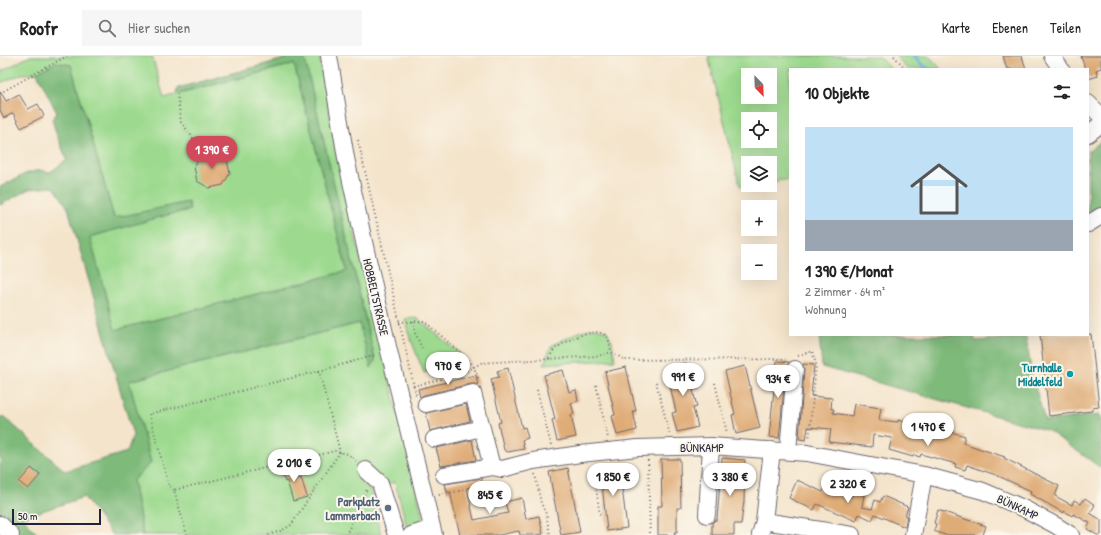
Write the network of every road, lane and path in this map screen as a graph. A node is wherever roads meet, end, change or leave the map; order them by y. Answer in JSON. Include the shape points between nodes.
{"nodes":[{"id":1,"x":67,"y":56,"type":"edge"},
{"id":2,"x":329,"y":56,"type":"edge"},
{"id":3,"x":894,"y":56,"type":"edge"},
{"id":4,"x":1052,"y":56,"type":"edge"},
{"id":5,"x":905,"y":68,"type":"edge"},
{"id":6,"x":1060,"y":68,"type":"edge"},
{"id":7,"x":0,"y":93,"type":"edge"},
{"id":8,"x":177,"y":94,"type":"dead end"},
{"id":9,"x":1089,"y":104,"type":"edge"},
{"id":10,"x":1101,"y":116,"type":"edge"},
{"id":11,"x":1101,"y":124,"type":"edge"},
{"id":12,"x":1089,"y":133,"type":"edge"},
{"id":13,"x":358,"y":139,"type":"dead end"},
{"id":14,"x":201,"y":149,"type":"dead end"},
{"id":15,"x":1101,"y":216,"type":"edge"},
{"id":16,"x":1089,"y":223,"type":"edge"},
{"id":17,"x":413,"y":321,"type":"junction"},
{"id":18,"x":399,"y":322,"type":"junction"},
{"id":19,"x":422,"y":348,"type":"dead end"},
{"id":20,"x":389,"y":351,"type":"junction"},
{"id":21,"x":611,"y":352,"type":"junction"},
{"id":22,"x":548,"y":359,"type":"junction"},
{"id":23,"x":793,"y":362,"type":"junction"},
{"id":24,"x":474,"y":366,"type":"junction"},
{"id":25,"x":320,"y":371,"type":"junction"},
{"id":26,"x":656,"y":382,"type":"dead end"},
{"id":27,"x":715,"y":384,"type":"dead end"},
{"id":28,"x":596,"y":385,"type":"dead end"},
{"id":29,"x":414,"y":386,"type":"junction"},
{"id":30,"x":537,"y":390,"type":"dead end"},
{"id":31,"x":422,"y":402,"type":"joint"},
{"id":32,"x":482,"y":428,"type":"junction"},
{"id":33,"x":434,"y":439,"type":"dead end"},
{"id":34,"x":711,"y":446,"type":"junction"},
{"id":35,"x":648,"y":447,"type":"junction"},
{"id":36,"x":673,"y":447,"type":"junction"},
{"id":37,"x":731,"y":447,"type":"junction"},
{"id":38,"x":611,"y":450,"type":"junction"},
{"id":39,"x":772,"y":450,"type":"junction"},
{"id":40,"x":788,"y":451,"type":"junction"},
{"id":41,"x":340,"y":452,"type":"junction"},
{"id":42,"x":591,"y":453,"type":"junction"},
{"id":43,"x":807,"y":453,"type":"junction"},
{"id":44,"x":554,"y":458,"type":"junction"},
{"id":45,"x":533,"y":461,"type":"junction"},
{"id":46,"x":497,"y":468,"type":"junction"},
{"id":47,"x":370,"y":473,"type":"junction"},
{"id":48,"x":444,"y":475,"type":"dead end"},
{"id":49,"x":924,"y":475,"type":"junction"},
{"id":50,"x":174,"y":490,"type":"junction"},
{"id":51,"x":437,"y":495,"type":"dead end"},
{"id":52,"x":600,"y":516,"type":"dead end"},
{"id":53,"x":707,"y":516,"type":"dead end"},
{"id":54,"x":0,"y":524,"type":"edge"},
{"id":55,"x":762,"y":528,"type":"edge"},
{"id":56,"x":433,"y":532,"type":"edge"},
{"id":57,"x":12,"y":535,"type":"edge"},
{"id":58,"x":187,"y":535,"type":"edge"},
{"id":59,"x":268,"y":535,"type":"edge"},
{"id":60,"x":346,"y":535,"type":"edge"},
{"id":61,"x":396,"y":535,"type":"edge"},
{"id":62,"x":411,"y":535,"type":"edge"},
{"id":63,"x":550,"y":535,"type":"edge"},
{"id":64,"x":650,"y":535,"type":"edge"},
{"id":65,"x":852,"y":535,"type":"edge"},
{"id":66,"x":913,"y":535,"type":"edge"},
{"id":67,"x":1071,"y":535,"type":"edge"}],
"edges":[{"from":1,"to":7,"type":"path"},
{"from":2,"to":20,"type":"street","name":"HOBBELTSTRASSE","via":[[346,158]]},
{"from":3,"to":5,"type":"path"},
{"from":4,"to":6,"type":"street"},
{"from":8,"to":14,"type":"path","via":[[181,122]]},
{"from":9,"to":10,"type":"street"},
{"from":11,"to":12,"type":"street"},
{"from":13,"to":18,"type":"path"},
{"from":15,"to":16,"type":"street"},
{"from":17,"to":18,"type":"path"},
{"from":17,"to":19,"type":"path"},
{"from":17,"to":24,"type":"path","via":[[424,321]]},
{"from":18,"to":29,"type":"path"},
{"from":20,"to":25,"type":"path"},
{"from":20,"to":56,"type":"street","name":"HOBBELTSTRASSE"},
{"from":21,"to":22,"type":"path","via":[[598,356]]},
{"from":21,"to":22,"type":"path","via":[[605,335],[596,332],[583,334],[554,349]]},
{"from":21,"to":23,"type":"path","via":[[625,360]]},
{"from":22,"to":24,"type":"path","via":[[481,363]]},
{"from":23,"to":40,"type":"street"},
{"from":23,"to":43,"type":"path","via":[[812,351],[816,364]]},
{"from":24,"to":29,"type":"path","via":[[459,375]]},
{"from":25,"to":41,"type":"path"},
{"from":25,"to":50,"type":"path","via":[[149,414],[169,486]]},
{"from":26,"to":36,"type":"path"},
{"from":27,"to":37,"type":"path"},
{"from":28,"to":38,"type":"path"},
{"from":29,"to":31,"type":"path"},
{"from":30,"to":44,"type":"path"},
{"from":31,"to":32,"type":"street","via":[[473,393]]},
{"from":32,"to":33,"type":"street"},
{"from":32,"to":46,"type":"street"},
{"from":34,"to":36,"type":"street","name":"BÜNKAMP"},
{"from":34,"to":37,"type":"street","name":"BÜNKAMP"},
{"from":34,"to":53,"type":"street"},
{"from":35,"to":36,"type":"street","name":"BÜNKAMP"},
{"from":35,"to":38,"type":"street","name":"BÜNKAMP"},
{"from":35,"to":64,"type":"path"},
{"from":37,"to":39,"type":"street","name":"BÜNKAMP"},
{"from":38,"to":42,"type":"street","name":"BÜNKAMP"},
{"from":39,"to":40,"type":"street","name":"BÜNKAMP"},
{"from":39,"to":55,"type":"street"},
{"from":40,"to":43,"type":"street","name":"BÜNKAMP"},
{"from":41,"to":47,"type":"path","via":[[348,454]]},
{"from":41,"to":50,"type":"path","via":[[335,451]]},
{"from":41,"to":59,"type":"path","via":[[291,525]]},
{"from":42,"to":44,"type":"street","name":"BÜNKAMP"},
{"from":42,"to":52,"type":"path"},
{"from":43,"to":49,"type":"street","name":"BÜNKAMP"},
{"from":44,"to":45,"type":"street","name":"BÜNKAMP"},
{"from":45,"to":46,"type":"street","name":"BÜNKAMP"},
{"from":45,"to":63,"type":"path","via":[[540,504],[546,514]]},
{"from":46,"to":48,"type":"street","name":"BÜNKAMP"},
{"from":46,"to":51,"type":"path","via":[[494,479],[483,486]]},
{"from":47,"to":60,"type":"path"},
{"from":47,"to":61,"type":"street","via":[[380,483]]},
{"from":49,"to":66,"type":"street"},
{"from":49,"to":67,"type":"street","name":"BÜNKAMP","via":[[983,491],[1023,508]]},
{"from":50,"to":58,"type":"path"},
{"from":54,"to":57,"type":"street"},
{"from":55,"to":65,"type":"street"},
{"from":56,"to":62,"type":"street"}]}
